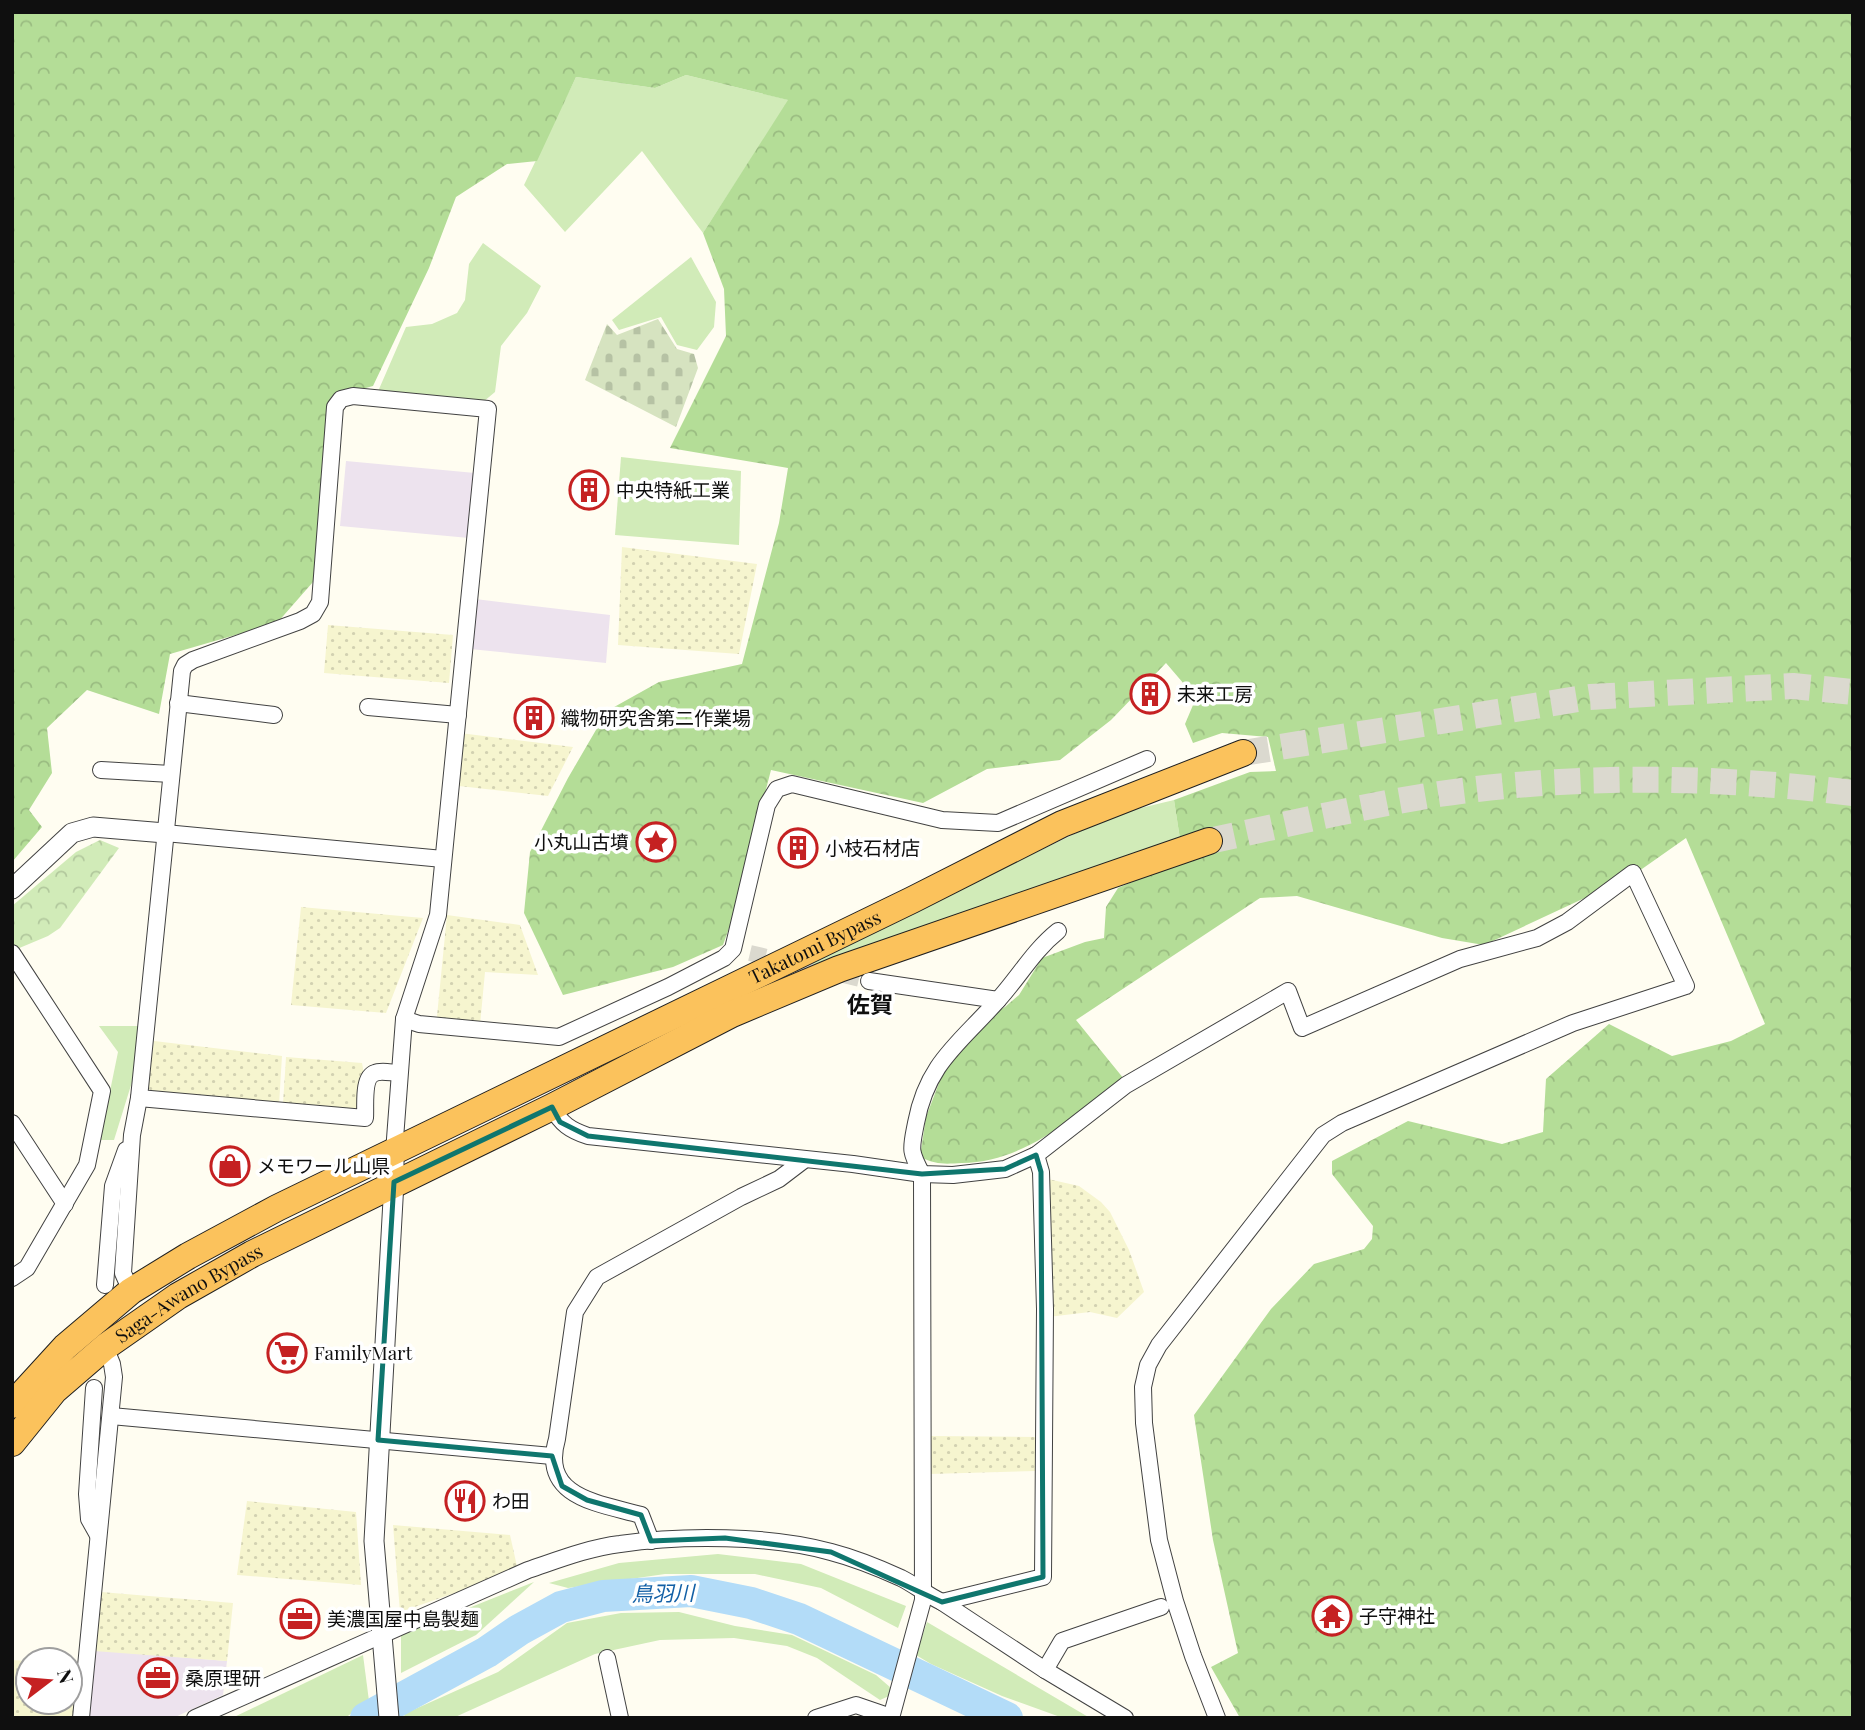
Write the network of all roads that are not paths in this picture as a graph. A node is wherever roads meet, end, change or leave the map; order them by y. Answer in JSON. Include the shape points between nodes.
{"nodes":[{"id":1,"x":178,"y":703,"type":"junction"},
{"id":2,"x":368,"y":707,"type":"dead end"},
{"id":3,"x":274,"y":715,"type":"dead end"},
{"id":4,"x":458,"y":715,"type":"junction"},
{"id":5,"x":1243,"y":753,"type":"tunnel mouth"},
{"id":6,"x":1147,"y":759,"type":"dead end"},
{"id":7,"x":102,"y":769,"type":"dead end"},
{"id":8,"x":171,"y":774,"type":"junction"},
{"id":9,"x":164,"y":833,"type":"junction"},
{"id":10,"x":1209,"y":841,"type":"tunnel mouth"},
{"id":11,"x":443,"y":859,"type":"junction"},
{"id":12,"x":12,"y":889,"type":"edge"},
{"id":13,"x":1058,"y":931,"type":"dead end"},
{"id":14,"x":733,"y":949,"type":"junction"},
{"id":15,"x":12,"y":953,"type":"edge"},
{"id":16,"x":750,"y":953,"type":"tunnel mouth"},
{"id":17,"x":869,"y":982,"type":"tunnel mouth"},
{"id":18,"x":998,"y":1000,"type":"junction"},
{"id":19,"x":404,"y":1019,"type":"junction"},
{"id":20,"x":399,"y":1073,"type":"junction"},
{"id":21,"x":139,"y":1098,"type":"junction"},
{"id":22,"x":552,"y":1107,"type":"junction"},
{"id":23,"x":12,"y":1123,"type":"edge"},
{"id":24,"x":132,"y":1135,"type":"junction"},
{"id":25,"x":394,"y":1152,"type":"junction"},
{"id":26,"x":1036,"y":1155,"type":"junction"},
{"id":27,"x":804,"y":1160,"type":"junction"},
{"id":28,"x":922,"y":1174,"type":"junction"},
{"id":29,"x":394,"y":1182,"type":"junction"},
{"id":30,"x":65,"y":1204,"type":"junction"},
{"id":31,"x":12,"y":1278,"type":"edge"},
{"id":32,"x":105,"y":1285,"type":"dead end"},
{"id":33,"x":131,"y":1291,"type":"junction"},
{"id":34,"x":105,"y":1347,"type":"junction"},
{"id":35,"x":94,"y":1388,"type":"dead end"},
{"id":36,"x":12,"y":1405,"type":"edge"},
{"id":37,"x":111,"y":1416,"type":"junction"},
{"id":38,"x":378,"y":1440,"type":"junction"},
{"id":39,"x":12,"y":1443,"type":"edge"},
{"id":40,"x":552,"y":1456,"type":"junction"},
{"id":41,"x":98,"y":1535,"type":"junction"},
{"id":42,"x":651,"y":1541,"type":"junction"},
{"id":43,"x":923,"y":1596,"type":"junction"},
{"id":44,"x":942,"y":1602,"type":"junction"},
{"id":45,"x":1161,"y":1607,"type":"dead end"},
{"id":46,"x":381,"y":1639,"type":"junction"},
{"id":47,"x":607,"y":1658,"type":"dead end"},
{"id":48,"x":1045,"y":1670,"type":"junction"},
{"id":49,"x":892,"y":1712,"type":"edge"},
{"id":50,"x":81,"y":1718,"type":"edge"},
{"id":51,"x":195,"y":1718,"type":"edge"},
{"id":52,"x":389,"y":1718,"type":"edge"},
{"id":53,"x":620,"y":1718,"type":"edge"},
{"id":54,"x":816,"y":1718,"type":"edge"},
{"id":55,"x":1125,"y":1718,"type":"edge"},
{"id":56,"x":1217,"y":1718,"type":"edge"}],
"edges":[{"from":1,"to":3,"type":"street"},
{"from":1,"to":4,"type":"street","via":[[182,671],[193,660],[300,621],[313,614],[320,602],[335,407],[341,399],[353,396],[488,409]]},
{"from":1,"to":8,"type":"street"},
{"from":2,"to":4,"type":"street"},
{"from":4,"to":11,"type":"street"},
{"from":5,"to":25,"type":"highway","name":"Takatomi Bypass","via":[[1062,824]]},
{"from":6,"to":14,"type":"street","via":[[998,823],[942,820],[792,784],[777,789],[766,805]]},
{"from":7,"to":8,"type":"street"},
{"from":8,"to":9,"type":"street"},
{"from":9,"to":11,"type":"street"},
{"from":9,"to":12,"type":"street","via":[[82,828]]},
{"from":9,"to":21,"type":"street"},
{"from":10,"to":22,"type":"highway","name":"Takatomi Bypass","via":[[839,969],[732,1014]]},
{"from":11,"to":19,"type":"street","via":[[438,915]]},
{"from":13,"to":18,"type":"street","via":[[1040,945]]},
{"from":14,"to":16,"type":"street"},
{"from":14,"to":19,"type":"street","via":[[667,987],[559,1037]]},
{"from":15,"to":30,"type":"street","via":[[103,1091],[87,1166]]},
{"from":17,"to":18,"type":"street"},
{"from":18,"to":28,"type":"street","via":[[951,1047],[926,1083],[911,1153]]},
{"from":19,"to":20,"type":"street"},
{"from":20,"to":21,"type":"street","via":[[370,1076],[365,1118]]},
{"from":20,"to":25,"type":"street"},
{"from":21,"to":24,"type":"street"},
{"from":22,"to":27,"type":"street","via":[[560,1122],[588,1136]]},
{"from":22,"to":29,"type":"highway","name":"Takatomi Bypass"},
{"from":23,"to":30,"type":"street"},
{"from":24,"to":32,"type":"street","via":[[113,1186]]},
{"from":24,"to":33,"type":"street","via":[[123,1273]]},
{"from":25,"to":29,"type":"street"},
{"from":25,"to":33,"type":"highway","name":"Saga-Awano Bypass","via":[[277,1208]]},
{"from":26,"to":28,"type":"street","via":[[1005,1169]]},
{"from":26,"to":44,"type":"street","via":[[1041,1172],[1045,1309],[1042,1577]]},
{"from":26,"to":56,"type":"street","via":[[1126,1085],[1288,991],[1302,1028],[1460,959],[1536,938],[1567,922],[1633,873],[1686,986],[1573,1023],[1342,1123],[1324,1135],[1159,1345],[1143,1387],[1159,1540],[1182,1623]]},
{"from":27,"to":28,"type":"street"},
{"from":27,"to":40,"type":"street","via":[[779,1179],[597,1277],[575,1312]]},
{"from":28,"to":43,"type":"street"},
{"from":29,"to":34,"type":"highway","name":"Saga-Awano Bypass","via":[[251,1254],[178,1296]]},
{"from":29,"to":38,"type":"street"},
{"from":30,"to":31,"type":"street","via":[[27,1268]]},
{"from":33,"to":36,"type":"highway","name":"Saga-Awano Bypass","via":[[65,1347]]},
{"from":34,"to":37,"type":"street","via":[[114,1377]]},
{"from":34,"to":39,"type":"highway","name":"Saga-Awano Bypass","via":[[54,1391]]},
{"from":35,"to":41,"type":"street","via":[[87,1494],[89,1519]]},
{"from":37,"to":38,"type":"street"},
{"from":37,"to":41,"type":"street"},
{"from":38,"to":40,"type":"street"},
{"from":38,"to":46,"type":"street","via":[[374,1541]]},
{"from":40,"to":42,"type":"street","via":[[562,1486],[587,1500],[641,1515]]},
{"from":41,"to":50,"type":"street"},
{"from":42,"to":43,"type":"street","via":[[725,1538],[831,1552],[902,1579]]},
{"from":42,"to":46,"type":"street","via":[[604,1547],[528,1570]]},
{"from":43,"to":44,"type":"street"},
{"from":43,"to":49,"type":"street"},
{"from":44,"to":48,"type":"street"},
{"from":45,"to":48,"type":"street","via":[[1062,1641]]},
{"from":46,"to":51,"type":"street"},
{"from":46,"to":52,"type":"street"},
{"from":47,"to":53,"type":"street"},
{"from":48,"to":55,"type":"street"},
{"from":49,"to":54,"type":"street","via":[[856,1705]]}]}
